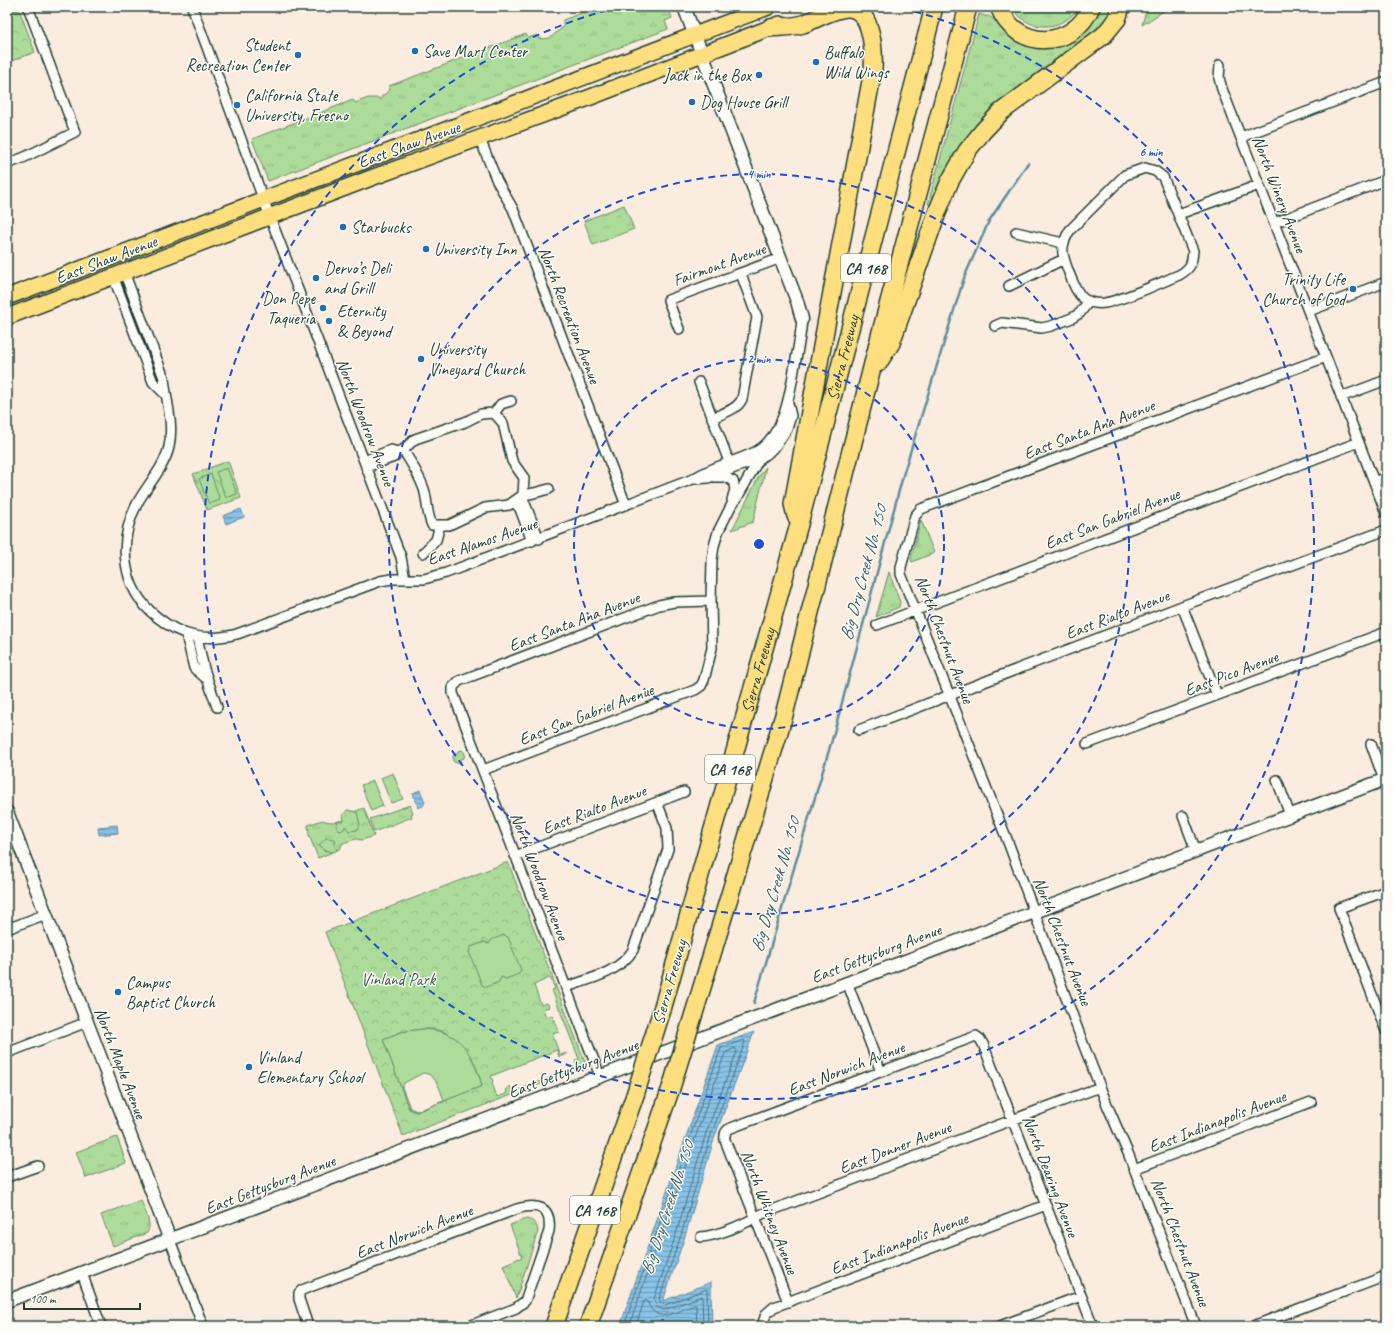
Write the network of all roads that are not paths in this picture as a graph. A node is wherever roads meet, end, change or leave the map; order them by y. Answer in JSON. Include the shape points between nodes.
{"nodes":[{"id":1,"x":28,"y":7,"type":"edge"},
{"id":2,"x":192,"y":7,"type":"edge"},
{"id":3,"x":684,"y":7,"type":"edge"},
{"id":4,"x":768,"y":7,"type":"edge"},
{"id":5,"x":824,"y":7,"type":"edge"},
{"id":6,"x":923,"y":7,"type":"edge"},
{"id":7,"x":934,"y":7,"type":"edge"},
{"id":8,"x":968,"y":7,"type":"edge"},
{"id":9,"x":999,"y":7,"type":"edge"},
{"id":10,"x":1091,"y":7,"type":"edge"},
{"id":11,"x":1121,"y":7,"type":"edge"},
{"id":12,"x":770,"y":28,"type":"junction"},
{"id":13,"x":695,"y":35,"type":"junction"},
{"id":14,"x":702,"y":54,"type":"junction"},
{"id":15,"x":1220,"y":65,"type":"dead end"},
{"id":16,"x":1386,"y":82,"type":"edge"},
{"id":17,"x":908,"y":105,"type":"junction"},
{"id":18,"x":1241,"y":137,"type":"junction"},
{"id":19,"x":480,"y":139,"type":"junction"},
{"id":20,"x":7,"y":164,"type":"edge"},
{"id":21,"x":1386,"y":180,"type":"edge"},
{"id":22,"x":1259,"y":185,"type":"junction"},
{"id":23,"x":263,"y":199,"type":"junction"},
{"id":24,"x":1180,"y":214,"type":"junction"},
{"id":25,"x":270,"y":216,"type":"junction"},
{"id":26,"x":1274,"y":223,"type":"junction"},
{"id":27,"x":1016,"y":232,"type":"dead end"},
{"id":28,"x":1063,"y":244,"type":"junction"},
{"id":29,"x":781,"y":258,"type":"junction"},
{"id":30,"x":1064,"y":259,"type":"junction"},
{"id":31,"x":119,"y":274,"type":"junction"},
{"id":32,"x":741,"y":274,"type":"junction"},
{"id":33,"x":1386,"y":282,"type":"edge"},
{"id":34,"x":1009,"y":286,"type":"dead end"},
{"id":35,"x":7,"y":297,"type":"edge"},
{"id":36,"x":1089,"y":301,"type":"junction"},
{"id":37,"x":1309,"y":312,"type":"junction"},
{"id":38,"x":7,"y":316,"type":"edge"},
{"id":39,"x":802,"y":319,"type":"joint"},
{"id":40,"x":995,"y":326,"type":"dead end"},
{"id":41,"x":679,"y":329,"type":"dead end"},
{"id":42,"x":1326,"y":357,"type":"junction"},
{"id":43,"x":871,"y":373,"type":"junction"},
{"id":44,"x":1386,"y":380,"type":"edge"},
{"id":45,"x":699,"y":382,"type":"dead end"},
{"id":46,"x":1341,"y":397,"type":"junction"},
{"id":47,"x":511,"y":401,"type":"dead end"},
{"id":48,"x":788,"y":403,"type":"junction"},
{"id":49,"x":494,"y":413,"type":"junction"},
{"id":50,"x":712,"y":418,"type":"junction"},
{"id":51,"x":1359,"y":442,"type":"junction"},
{"id":52,"x":400,"y":451,"type":"junction"},
{"id":53,"x":759,"y":459,"type":"junction"},
{"id":54,"x":729,"y":462,"type":"junction"},
{"id":55,"x":365,"y":464,"type":"junction"},
{"id":56,"x":708,"y":478,"type":"junction"},
{"id":57,"x":1386,"y":478,"type":"edge"},
{"id":58,"x":693,"y":480,"type":"junction"},
{"id":59,"x":1374,"y":482,"type":"junction"},
{"id":60,"x":549,"y":489,"type":"dead end"},
{"id":61,"x":523,"y":495,"type":"junction"},
{"id":62,"x":514,"y":501,"type":"junction"},
{"id":63,"x":626,"y":505,"type":"junction"},
{"id":64,"x":731,"y":506,"type":"junction"},
{"id":65,"x":1386,"y":514,"type":"edge"},
{"id":66,"x":440,"y":525,"type":"junction"},
{"id":67,"x":798,"y":528,"type":"junction"},
{"id":68,"x":1386,"y":530,"type":"edge"},
{"id":69,"x":535,"y":540,"type":"junction"},
{"id":70,"x":423,"y":552,"type":"dead end"},
{"id":71,"x":901,"y":567,"type":"joint"},
{"id":72,"x":405,"y":579,"type":"junction"},
{"id":73,"x":711,"y":601,"type":"junction"},
{"id":74,"x":1182,"y":606,"type":"junction"},
{"id":75,"x":916,"y":610,"type":"junction"},
{"id":76,"x":877,"y":625,"type":"dead end"},
{"id":77,"x":1386,"y":632,"type":"edge"},
{"id":78,"x":186,"y":634,"type":"junction"},
{"id":79,"x":197,"y":637,"type":"junction"},
{"id":80,"x":208,"y":680,"type":"junction"},
{"id":81,"x":453,"y":687,"type":"joint"},
{"id":82,"x":1217,"y":695,"type":"junction"},
{"id":83,"x":950,"y":696,"type":"junction"},
{"id":84,"x":217,"y":707,"type":"dead end"},
{"id":85,"x":859,"y":730,"type":"dead end"},
{"id":86,"x":1087,"y":744,"type":"dead end"},
{"id":87,"x":1371,"y":744,"type":"dead end"},
{"id":88,"x":483,"y":770,"type":"junction"},
{"id":89,"x":1385,"y":779,"type":"edge"},
{"id":90,"x":1277,"y":780,"type":"dead end"},
{"id":91,"x":684,"y":792,"type":"dead end"},
{"id":92,"x":657,"y":802,"type":"junction"},
{"id":93,"x":7,"y":812,"type":"edge"},
{"id":94,"x":1290,"y":815,"type":"junction"},
{"id":95,"x":1182,"y":816,"type":"dead end"},
{"id":96,"x":1196,"y":850,"type":"junction"},
{"id":97,"x":515,"y":856,"type":"junction"},
{"id":98,"x":1386,"y":891,"type":"edge"},
{"id":99,"x":1033,"y":912,"type":"junction"},
{"id":100,"x":46,"y":914,"type":"junction"},
{"id":101,"x":7,"y":929,"type":"edge"},
{"id":102,"x":847,"y":982,"type":"junction"},
{"id":103,"x":566,"y":987,"type":"junction"},
{"id":104,"x":87,"y":1022,"type":"junction"},
{"id":105,"x":1386,"y":1031,"type":"edge"},
{"id":106,"x":979,"y":1038,"type":"joint"},
{"id":107,"x":7,"y":1053,"type":"edge"},
{"id":108,"x":882,"y":1072,"type":"junction"},
{"id":109,"x":600,"y":1076,"type":"junction"},
{"id":110,"x":1100,"y":1087,"type":"junction"},
{"id":111,"x":1311,"y":1102,"type":"dead end"},
{"id":112,"x":1012,"y":1120,"type":"junction"},
{"id":113,"x":726,"y":1133,"type":"joint"},
{"id":114,"x":38,"y":1166,"type":"dead end"},
{"id":115,"x":1134,"y":1169,"type":"junction"},
{"id":116,"x":7,"y":1177,"type":"edge"},
{"id":117,"x":1046,"y":1205,"type":"junction"},
{"id":118,"x":756,"y":1218,"type":"junction"},
{"id":119,"x":701,"y":1237,"type":"dead end"},
{"id":120,"x":170,"y":1240,"type":"junction"},
{"id":121,"x":82,"y":1273,"type":"junction"},
{"id":122,"x":1386,"y":1276,"type":"edge"},
{"id":123,"x":1081,"y":1296,"type":"junction"},
{"id":124,"x":7,"y":1301,"type":"edge"},
{"id":125,"x":788,"y":1302,"type":"junction"},
{"id":126,"x":101,"y":1326,"type":"edge"},
{"id":127,"x":203,"y":1326,"type":"edge"},
{"id":128,"x":308,"y":1326,"type":"edge"},
{"id":129,"x":469,"y":1326,"type":"edge"},
{"id":130,"x":554,"y":1326,"type":"edge"},
{"id":131,"x":588,"y":1326,"type":"edge"},
{"id":132,"x":762,"y":1326,"type":"edge"},
{"id":133,"x":1000,"y":1326,"type":"edge"},
{"id":134,"x":1093,"y":1326,"type":"edge"},
{"id":135,"x":1196,"y":1326,"type":"edge"},
{"id":136,"x":1253,"y":1326,"type":"edge"}],
"edges":[{"from":1,"to":20,"type":"street","via":[[75,132]]},
{"from":2,"to":23,"type":"street","name":"North Woodrow Avenue"},
{"from":3,"to":13,"type":"street"},
{"from":4,"to":13,"type":"main road","name":"East Shaw Avenue"},
{"from":5,"to":12,"type":"main road","name":"East Shaw Avenue"},
{"from":6,"to":17,"type":"highway","via":[[908,69]]},
{"from":7,"to":17,"type":"highway","name":"Sierra Freeway","number":"CA 168"},
{"from":8,"to":43,"type":"highway","name":"Sierra Freeway","number":"CA 168"},
{"from":9,"to":10,"type":"highway","via":[[1016,31],[1030,38],[1042,40],[1054,39],[1069,33],[1082,22]]},
{"from":11,"to":43,"type":"highway","via":[[1117,19],[1104,35],[1001,112],[967,151],[950,181],[938,210],[891,343]]},
{"from":12,"to":14,"type":"main road","name":"East Shaw Avenue"},
{"from":12,"to":67,"type":"highway","via":[[802,24],[848,8],[862,14],[873,41],[872,70],[793,504]]},
{"from":13,"to":14,"type":"street"},
{"from":13,"to":23,"type":"main road","name":"East Shaw Avenue"},
{"from":14,"to":19,"type":"main road","name":"East Shaw Avenue"},
{"from":14,"to":29,"type":"street"},
{"from":15,"to":18,"type":"street","name":"North Winery Avenue","via":[[1220,85]]},
{"from":16,"to":18,"type":"street"},
{"from":17,"to":67,"type":"highway","name":"Sierra Freeway","number":"CA 168"},
{"from":18,"to":22,"type":"street","name":"North Winery Avenue"},
{"from":19,"to":25,"type":"main road","name":"East Shaw Avenue"},
{"from":19,"to":63,"type":"street","name":"North Recreation Avenue","via":[[497,181],[513,209]]},
{"from":21,"to":26,"type":"street"},
{"from":22,"to":24,"type":"street"},
{"from":22,"to":26,"type":"street","name":"North Winery Avenue"},
{"from":23,"to":25,"type":"street","name":"North Woodrow Avenue"},
{"from":23,"to":35,"type":"main road","name":"East Shaw Avenue"},
{"from":24,"to":28,"type":"street","via":[[1163,177],[1145,168],[1135,170],[1125,175],[1070,230]]},
{"from":24,"to":36,"type":"street","via":[[1193,251],[1188,269],[1118,299],[1104,303]]},
{"from":25,"to":31,"type":"main road","name":"East Shaw Avenue"},
{"from":25,"to":55,"type":"street","name":"North Woodrow Avenue"},
{"from":26,"to":37,"type":"street","name":"North Winery Avenue"},
{"from":27,"to":28,"type":"street"},
{"from":28,"to":30,"type":"street"},
{"from":29,"to":32,"type":"street","name":"Fairmont Avenue"},
{"from":29,"to":39,"type":"street"},
{"from":30,"to":34,"type":"street"},
{"from":30,"to":36,"type":"street","via":[[1076,290]]},
{"from":31,"to":38,"type":"main road","name":"East Shaw Avenue"},
{"from":31,"to":78,"type":"street","name":"East Alamos Avenue","via":[[153,382],[165,394],[171,420],[169,448],[159,470],[142,495],[126,532],[125,560],[131,584],[143,603],[166,624]]},
{"from":32,"to":41,"type":"street","name":"Fairmont Avenue","via":[[668,300]]},
{"from":32,"to":50,"type":"street","via":[[757,317],[742,399],[735,408]]},
{"from":33,"to":37,"type":"street"},
{"from":36,"to":40,"type":"street","via":[[1080,313],[1051,326]]},
{"from":37,"to":42,"type":"street","name":"North Winery Avenue"},
{"from":39,"to":48,"type":"street"},
{"from":42,"to":46,"type":"street","name":"North Winery Avenue"},
{"from":42,"to":71,"type":"street","name":"East Santa Ana Avenue","via":[[921,509],[915,516]]},
{"from":43,"to":131,"type":"highway","name":"Sierra Freeway","number":"CA 168","bridge":true,"via":[[784,714],[700,997]]},
{"from":44,"to":46,"type":"street"},
{"from":45,"to":50,"type":"street"},
{"from":46,"to":51,"type":"street","name":"North Winery Avenue"},
{"from":47,"to":49,"type":"street","via":[[501,404]]},
{"from":48,"to":53,"type":"street","via":[[791,416],[784,434],[774,448]]},
{"from":48,"to":54,"type":"street","via":[[776,432],[768,442],[751,454]]},
{"from":49,"to":52,"type":"street","via":[[481,414],[415,440]]},
{"from":49,"to":61,"type":"street","via":[[503,423],[512,461],[524,478]]},
{"from":50,"to":54,"type":"street"},
{"from":51,"to":59,"type":"street","name":"North Winery Avenue"},
{"from":51,"to":75,"type":"street","name":"East San Gabriel Avenue"},
{"from":52,"to":55,"type":"street","via":[[391,450]]},
{"from":52,"to":66,"type":"street","via":[[419,476],[432,525]]},
{"from":53,"to":56,"type":"street"},
{"from":53,"to":64,"type":"street"},
{"from":54,"to":58,"type":"street","via":[[704,472]]},
{"from":55,"to":72,"type":"street","name":"North Woodrow Avenue","via":[[401,557]]},
{"from":56,"to":58,"type":"street"},
{"from":56,"to":64,"type":"street","via":[[723,477],[733,481],[735,490]]},
{"from":57,"to":59,"type":"street"},
{"from":58,"to":63,"type":"street","name":"East Alamos Avenue"},
{"from":59,"to":65,"type":"street","name":"North Winery Avenue"},
{"from":60,"to":61,"type":"street"},
{"from":61,"to":62,"type":"street"},
{"from":61,"to":69,"type":"street"},
{"from":62,"to":66,"type":"street","via":[[509,505],[484,508],[449,525]]},
{"from":62,"to":69,"type":"street"},
{"from":63,"to":69,"type":"street","name":"East Alamos Avenue"},
{"from":64,"to":73,"type":"street","via":[[714,546]]},
{"from":66,"to":70,"type":"street","via":[[436,540]]},
{"from":67,"to":130,"type":"highway","name":"Sierra Freeway","number":"CA 168","bridge":true,"via":[[662,1010]]},
{"from":68,"to":74,"type":"street","name":"East Rialto Avenue"},
{"from":69,"to":72,"type":"street","name":"East Alamos Avenue","via":[[446,573],[424,579]]},
{"from":71,"to":75,"type":"street","name":"North Chestnut Avenue"},
{"from":72,"to":79,"type":"street","name":"East Alamos Avenue","via":[[376,582],[244,632],[211,638]]},
{"from":73,"to":81,"type":"street","name":"East Santa Ana Avenue","via":[[659,605],[459,682]]},
{"from":73,"to":88,"type":"street","name":"East San Gabriel Avenue","via":[[712,648],[701,686]]},
{"from":74,"to":82,"type":"street"},
{"from":74,"to":83,"type":"street","name":"East Rialto Avenue"},
{"from":75,"to":76,"type":"street","name":"East San Gabriel Avenue"},
{"from":75,"to":83,"type":"street","name":"North Chestnut Avenue"},
{"from":77,"to":82,"type":"street","name":"East Pico Avenue"},
{"from":78,"to":79,"type":"street","name":"East Alamos Avenue"},
{"from":78,"to":80,"type":"street","via":[[194,668]]},
{"from":79,"to":80,"type":"street"},
{"from":80,"to":84,"type":"street"},
{"from":81,"to":88,"type":"street","name":"North Woodrow Avenue"},
{"from":82,"to":86,"type":"street","name":"East Pico Avenue"},
{"from":83,"to":85,"type":"street","name":"East Rialto Avenue"},
{"from":83,"to":99,"type":"street","name":"North Chestnut Avenue"},
{"from":87,"to":89,"type":"street","name":"East Gettysburg Avenue"},
{"from":88,"to":97,"type":"street","name":"North Woodrow Avenue"},
{"from":89,"to":94,"type":"street","name":"East Gettysburg Avenue"},
{"from":90,"to":94,"type":"street"},
{"from":91,"to":92,"type":"street","name":"East Rialto Avenue"},
{"from":92,"to":97,"type":"street","name":"East Rialto Avenue"},
{"from":92,"to":103,"type":"street","via":[[667,828],[668,849],[633,950],[617,967]]},
{"from":93,"to":100,"type":"street","name":"North Maple Avenue"},
{"from":94,"to":96,"type":"street","name":"East Gettysburg Avenue"},
{"from":95,"to":96,"type":"street"},
{"from":96,"to":99,"type":"street","name":"East Gettysburg Avenue"},
{"from":97,"to":103,"type":"street","name":"North Woodrow Avenue"},
{"from":98,"to":105,"type":"street","via":[[1339,908]]},
{"from":99,"to":102,"type":"street","name":"East Gettysburg Avenue"},
{"from":99,"to":110,"type":"street","name":"North Chestnut Avenue"},
{"from":100,"to":101,"type":"street"},
{"from":100,"to":104,"type":"street","name":"North Maple Avenue"},
{"from":102,"to":108,"type":"street"},
{"from":102,"to":109,"type":"street","name":"East Gettysburg Avenue"},
{"from":103,"to":109,"type":"street","name":"North Woodrow Avenue"},
{"from":104,"to":107,"type":"street"},
{"from":104,"to":120,"type":"street","name":"North Maple Avenue"},
{"from":106,"to":108,"type":"street","name":"East Norwich Avenue","via":[[972,1037]]},
{"from":106,"to":112,"type":"street","name":"North Dearing Avenue"},
{"from":108,"to":113,"type":"street","name":"East Norwich Avenue","via":[[731,1128]]},
{"from":109,"to":120,"type":"street","name":"East Gettysburg Avenue"},
{"from":110,"to":112,"type":"street","name":"East Donner Avenue"},
{"from":110,"to":115,"type":"street","name":"North Chestnut Avenue"},
{"from":111,"to":115,"type":"street","name":"East Indianapolis Avenue"},
{"from":112,"to":117,"type":"street","name":"North Dearing Avenue"},
{"from":112,"to":118,"type":"street","name":"East Donner Avenue"},
{"from":113,"to":118,"type":"street","name":"North Whitney Avenue","via":[[725,1140]]},
{"from":114,"to":116,"type":"street"},
{"from":115,"to":135,"type":"street","name":"North Chestnut Avenue"},
{"from":117,"to":123,"type":"street","name":"North Dearing Avenue"},
{"from":117,"to":125,"type":"street","name":"East Indianapolis Avenue"},
{"from":118,"to":119,"type":"street","name":"East Donner Avenue","via":[[716,1234]]},
{"from":118,"to":125,"type":"street","name":"North Whitney Avenue"},
{"from":120,"to":121,"type":"street","name":"East Gettysburg Avenue"},
{"from":120,"to":127,"type":"street","name":"North Maple Avenue"},
{"from":121,"to":124,"type":"street","name":"East Gettysburg Avenue"},
{"from":121,"to":126,"type":"street"},
{"from":122,"to":136,"type":"street"},
{"from":123,"to":133,"type":"street"},
{"from":123,"to":134,"type":"street","name":"North Dearing Avenue"},
{"from":125,"to":132,"type":"street","name":"East Indianapolis Avenue","via":[[774,1307],[766,1314]]},
{"from":128,"to":129,"type":"street","name":"East Norwich Avenue","via":[[300,1304],[299,1296],[302,1290],[517,1209],[536,1206],[545,1210],[550,1220],[549,1231],[527,1298],[516,1308]]}]}
